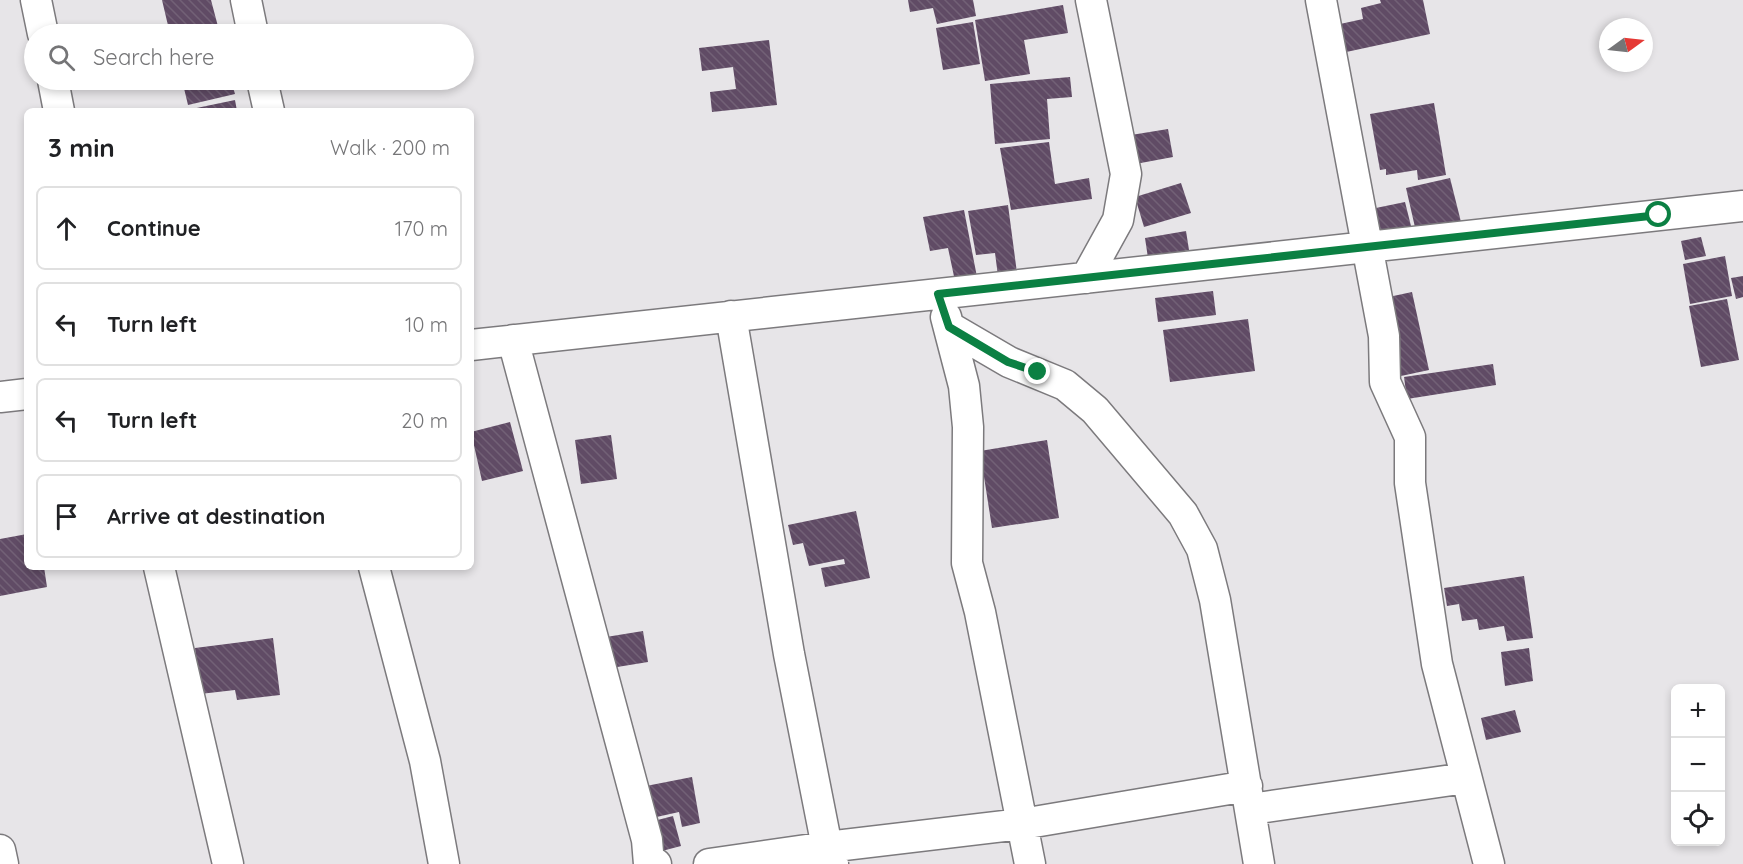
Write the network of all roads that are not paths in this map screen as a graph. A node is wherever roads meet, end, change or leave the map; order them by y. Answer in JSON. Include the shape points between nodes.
{"nodes":[{"id":1,"x":36,"y":0,"type":"edge"},
{"id":2,"x":246,"y":0,"type":"edge"},
{"id":3,"x":1091,"y":0,"type":"edge"},
{"id":4,"x":1321,"y":0,"type":"edge"},
{"id":5,"x":41,"y":24,"type":"edge"},
{"id":6,"x":251,"y":24,"type":"edge"},
{"id":7,"x":55,"y":90,"type":"edge"},
{"id":8,"x":264,"y":90,"type":"edge"},
{"id":9,"x":58,"y":108,"type":"edge"},
{"id":10,"x":268,"y":108,"type":"edge"},
{"id":11,"x":1743,"y":206,"type":"edge"},
{"id":12,"x":1368,"y":247,"type":"junction"},
{"id":13,"x":1086,"y":278,"type":"junction"},
{"id":14,"x":938,"y":294,"type":"junction"},
{"id":15,"x":731,"y":316,"type":"junction"},
{"id":16,"x":949,"y":327,"type":"junction"},
{"id":17,"x":513,"y":340,"type":"junction"},
{"id":18,"x":474,"y":345,"type":"edge"},
{"id":19,"x":24,"y":394,"type":"edge"},
{"id":20,"x":0,"y":397,"type":"edge"},
{"id":21,"x":160,"y":570,"type":"edge"},
{"id":22,"x":375,"y":570,"type":"edge"},
{"id":23,"x":1466,"y":778,"type":"junction"},
{"id":24,"x":1249,"y":798,"type":"junction"},
{"id":25,"x":1022,"y":824,"type":"junction"},
{"id":26,"x":0,"y":850,"type":"edge"},
{"id":27,"x":830,"y":855,"type":"edge"},
{"id":28,"x":3,"y":864,"type":"edge"},
{"id":29,"x":228,"y":864,"type":"edge"},
{"id":30,"x":444,"y":864,"type":"edge"},
{"id":31,"x":644,"y":864,"type":"edge"},
{"id":32,"x":649,"y":864,"type":"edge"},
{"id":33,"x":656,"y":864,"type":"edge"},
{"id":34,"x":709,"y":864,"type":"edge"},
{"id":35,"x":1030,"y":864,"type":"edge"},
{"id":36,"x":1259,"y":864,"type":"edge"},
{"id":37,"x":1489,"y":864,"type":"edge"}],
"edges":[{"from":1,"to":5,"type":"street"},
{"from":2,"to":6,"type":"street"},
{"from":3,"to":13,"type":"street","via":[[1126,174],[1118,220]]},
{"from":4,"to":12,"type":"street"},
{"from":7,"to":9,"type":"street"},
{"from":8,"to":10,"type":"street"},
{"from":11,"to":12,"type":"street"},
{"from":12,"to":13,"type":"street"},
{"from":12,"to":23,"type":"street","via":[[1384,336],[1385,382],[1410,436],[1410,483],[1437,663]]},
{"from":13,"to":14,"type":"street"},
{"from":14,"to":15,"type":"street"},
{"from":14,"to":16,"type":"street"},
{"from":15,"to":17,"type":"street"},
{"from":15,"to":27,"type":"street","via":[[787,642]]},
{"from":16,"to":24,"type":"street","via":[[1008,362],[1065,385],[1095,410],[1183,514],[1202,549],[1215,600]]},
{"from":16,"to":25,"type":"street","via":[[964,386],[968,427],[967,563]]},
{"from":17,"to":18,"type":"street"},
{"from":17,"to":32,"type":"street","via":[[646,840]]},
{"from":19,"to":20,"type":"street"},
{"from":21,"to":29,"type":"street"},
{"from":22,"to":30,"type":"street","via":[[425,761]]},
{"from":23,"to":24,"type":"street"},
{"from":23,"to":37,"type":"street"},
{"from":24,"to":25,"type":"street"},
{"from":24,"to":36,"type":"street"},
{"from":25,"to":27,"type":"street"},
{"from":25,"to":35,"type":"street"},
{"from":26,"to":28,"type":"street"},
{"from":27,"to":34,"type":"street"},
{"from":31,"to":32,"type":"street"},
{"from":32,"to":33,"type":"street"}]}
